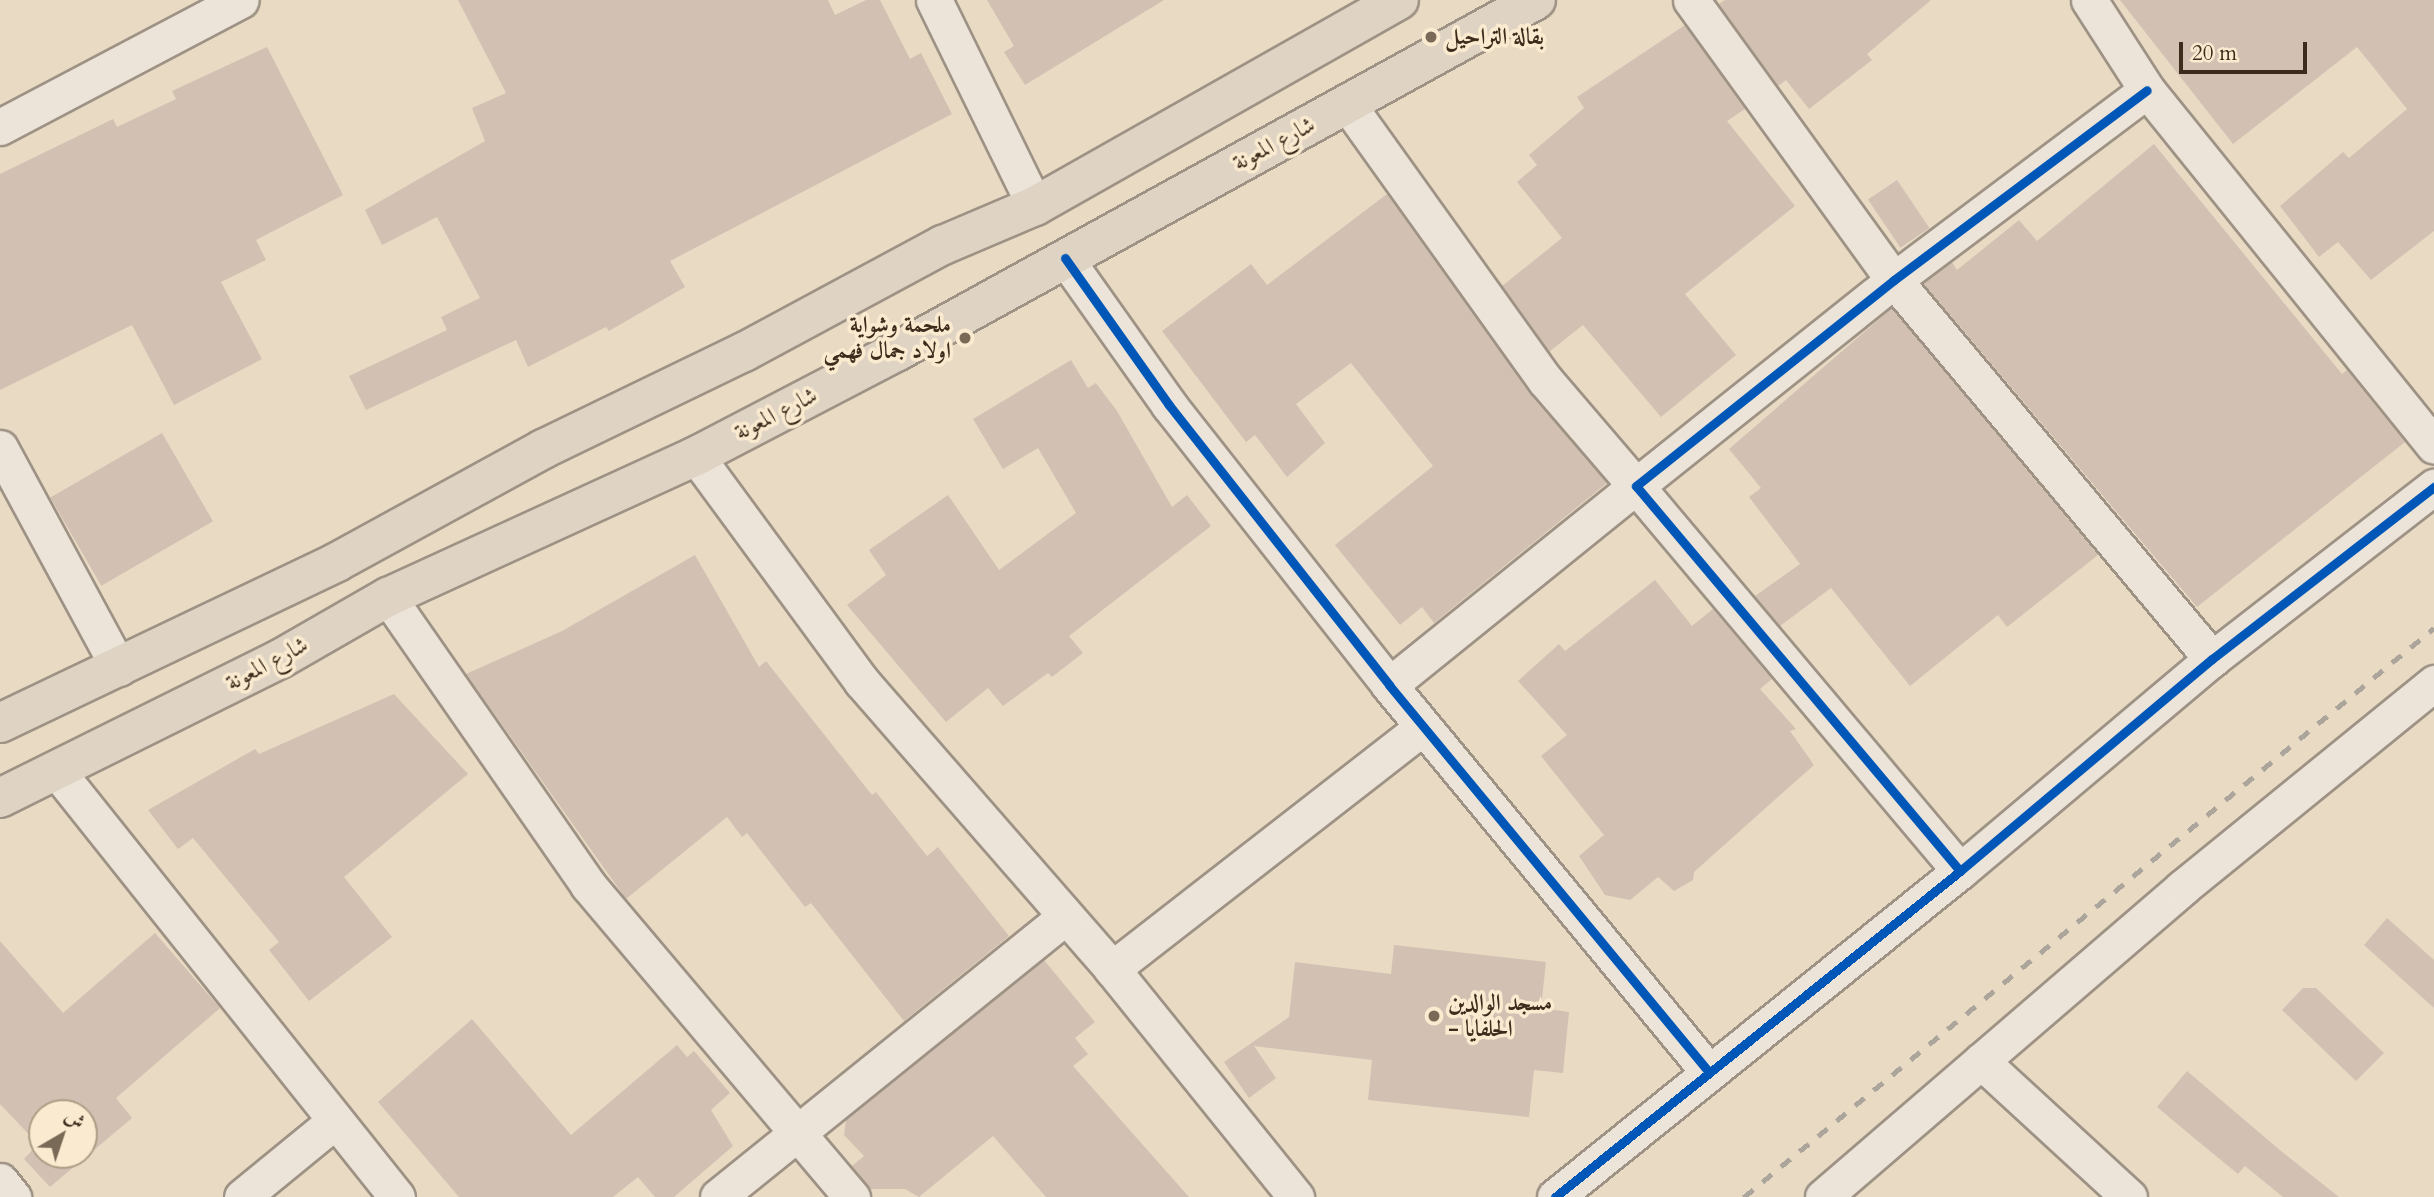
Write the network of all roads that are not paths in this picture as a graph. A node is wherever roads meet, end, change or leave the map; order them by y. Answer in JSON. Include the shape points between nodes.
{"nodes":[{"id":1,"x":241,"y":0,"type":"edge"},
{"id":2,"x":934,"y":0,"type":"edge"},
{"id":3,"x":1399,"y":0,"type":"edge"},
{"id":4,"x":1536,"y":0,"type":"edge"},
{"id":5,"x":1691,"y":0,"type":"edge"},
{"id":6,"x":2089,"y":0,"type":"edge"},
{"id":7,"x":2147,"y":90,"type":"junction"},
{"id":8,"x":1348,"y":105,"type":"junction"},
{"id":9,"x":0,"y":127,"type":"edge"},
{"id":10,"x":1035,"y":206,"type":"junction"},
{"id":11,"x":1065,"y":258,"type":"junction"},
{"id":12,"x":1894,"y":280,"type":"junction"},
{"id":13,"x":2434,"y":446,"type":"edge"},
{"id":14,"x":0,"y":448,"type":"edge"},
{"id":15,"x":696,"y":456,"type":"junction"},
{"id":16,"x":1636,"y":486,"type":"junction"},
{"id":17,"x":2434,"y":487,"type":"edge"},
{"id":18,"x":388,"y":597,"type":"junction"},
{"id":19,"x":2212,"y":659,"type":"junction"},
{"id":20,"x":119,"y":668,"type":"junction"},
{"id":21,"x":2434,"y":683,"type":"edge"},
{"id":22,"x":1389,"y":685,"type":"junction"},
{"id":23,"x":0,"y":723,"type":"edge"},
{"id":24,"x":1423,"y":727,"type":"junction"},
{"id":25,"x":57,"y":771,"type":"junction"},
{"id":26,"x":0,"y":798,"type":"edge"},
{"id":27,"x":1960,"y":871,"type":"junction"},
{"id":28,"x":1065,"y":917,"type":"junction"},
{"id":29,"x":1112,"y":969,"type":"junction"},
{"id":30,"x":1981,"y":1061,"type":"junction"},
{"id":31,"x":1708,"y":1071,"type":"junction"},
{"id":32,"x":335,"y":1121,"type":"junction"},
{"id":33,"x":802,"y":1134,"type":"junction"},
{"id":34,"x":0,"y":1181,"type":"edge"},
{"id":35,"x":13,"y":1197,"type":"edge"},
{"id":36,"x":242,"y":1197,"type":"edge"},
{"id":37,"x":397,"y":1197,"type":"edge"},
{"id":38,"x":718,"y":1197,"type":"edge"},
{"id":39,"x":852,"y":1197,"type":"edge"},
{"id":40,"x":1296,"y":1197,"type":"edge"},
{"id":41,"x":1555,"y":1197,"type":"edge"},
{"id":42,"x":1823,"y":1197,"type":"edge"},
{"id":43,"x":2129,"y":1197,"type":"edge"}],
"edges":[{"from":1,"to":9,"type":"street"},
{"from":2,"to":10,"type":"street"},
{"from":3,"to":10,"type":"highway"},
{"from":4,"to":8,"type":"highway","name":"شارع المعونة"},
{"from":5,"to":12,"type":"street"},
{"from":6,"to":7,"type":"street"},
{"from":7,"to":12,"type":"street"},
{"from":7,"to":13,"type":"street"},
{"from":8,"to":11,"type":"highway","name":"شارع المعونة"},
{"from":8,"to":16,"type":"street","via":[[1551,387]]},
{"from":10,"to":20,"type":"highway","via":[[943,245],[744,352],[543,449],[337,562]]},
{"from":11,"to":15,"type":"highway","name":"شارع المعونة"},
{"from":11,"to":22,"type":"street","via":[[1169,405]]},
{"from":12,"to":16,"type":"street"},
{"from":12,"to":19,"type":"street"},
{"from":14,"to":20,"type":"street"},
{"from":15,"to":18,"type":"highway","name":"شارع المعونة"},
{"from":15,"to":28,"type":"street","via":[[862,682]]},
{"from":16,"to":22,"type":"street"},
{"from":16,"to":27,"type":"street"},
{"from":17,"to":19,"type":"street"},
{"from":18,"to":25,"type":"highway","name":"شارع المعونة","via":[[280,659]]},
{"from":18,"to":33,"type":"street","via":[[588,885]]},
{"from":19,"to":27,"type":"street"},
{"from":20,"to":23,"type":"highway"},
{"from":21,"to":30,"type":"street","via":[[2182,888]]},
{"from":22,"to":24,"type":"street"},
{"from":24,"to":29,"type":"street"},
{"from":24,"to":31,"type":"street"},
{"from":25,"to":26,"type":"highway","name":"شارع المعونة"},
{"from":25,"to":32,"type":"street"},
{"from":27,"to":31,"type":"street"},
{"from":28,"to":29,"type":"street"},
{"from":28,"to":33,"type":"street"},
{"from":29,"to":40,"type":"street"},
{"from":30,"to":42,"type":"street"},
{"from":30,"to":43,"type":"street"},
{"from":31,"to":41,"type":"street"},
{"from":32,"to":36,"type":"street"},
{"from":32,"to":37,"type":"street"},
{"from":33,"to":38,"type":"street"},
{"from":33,"to":39,"type":"street"},
{"from":34,"to":35,"type":"street"}]}
